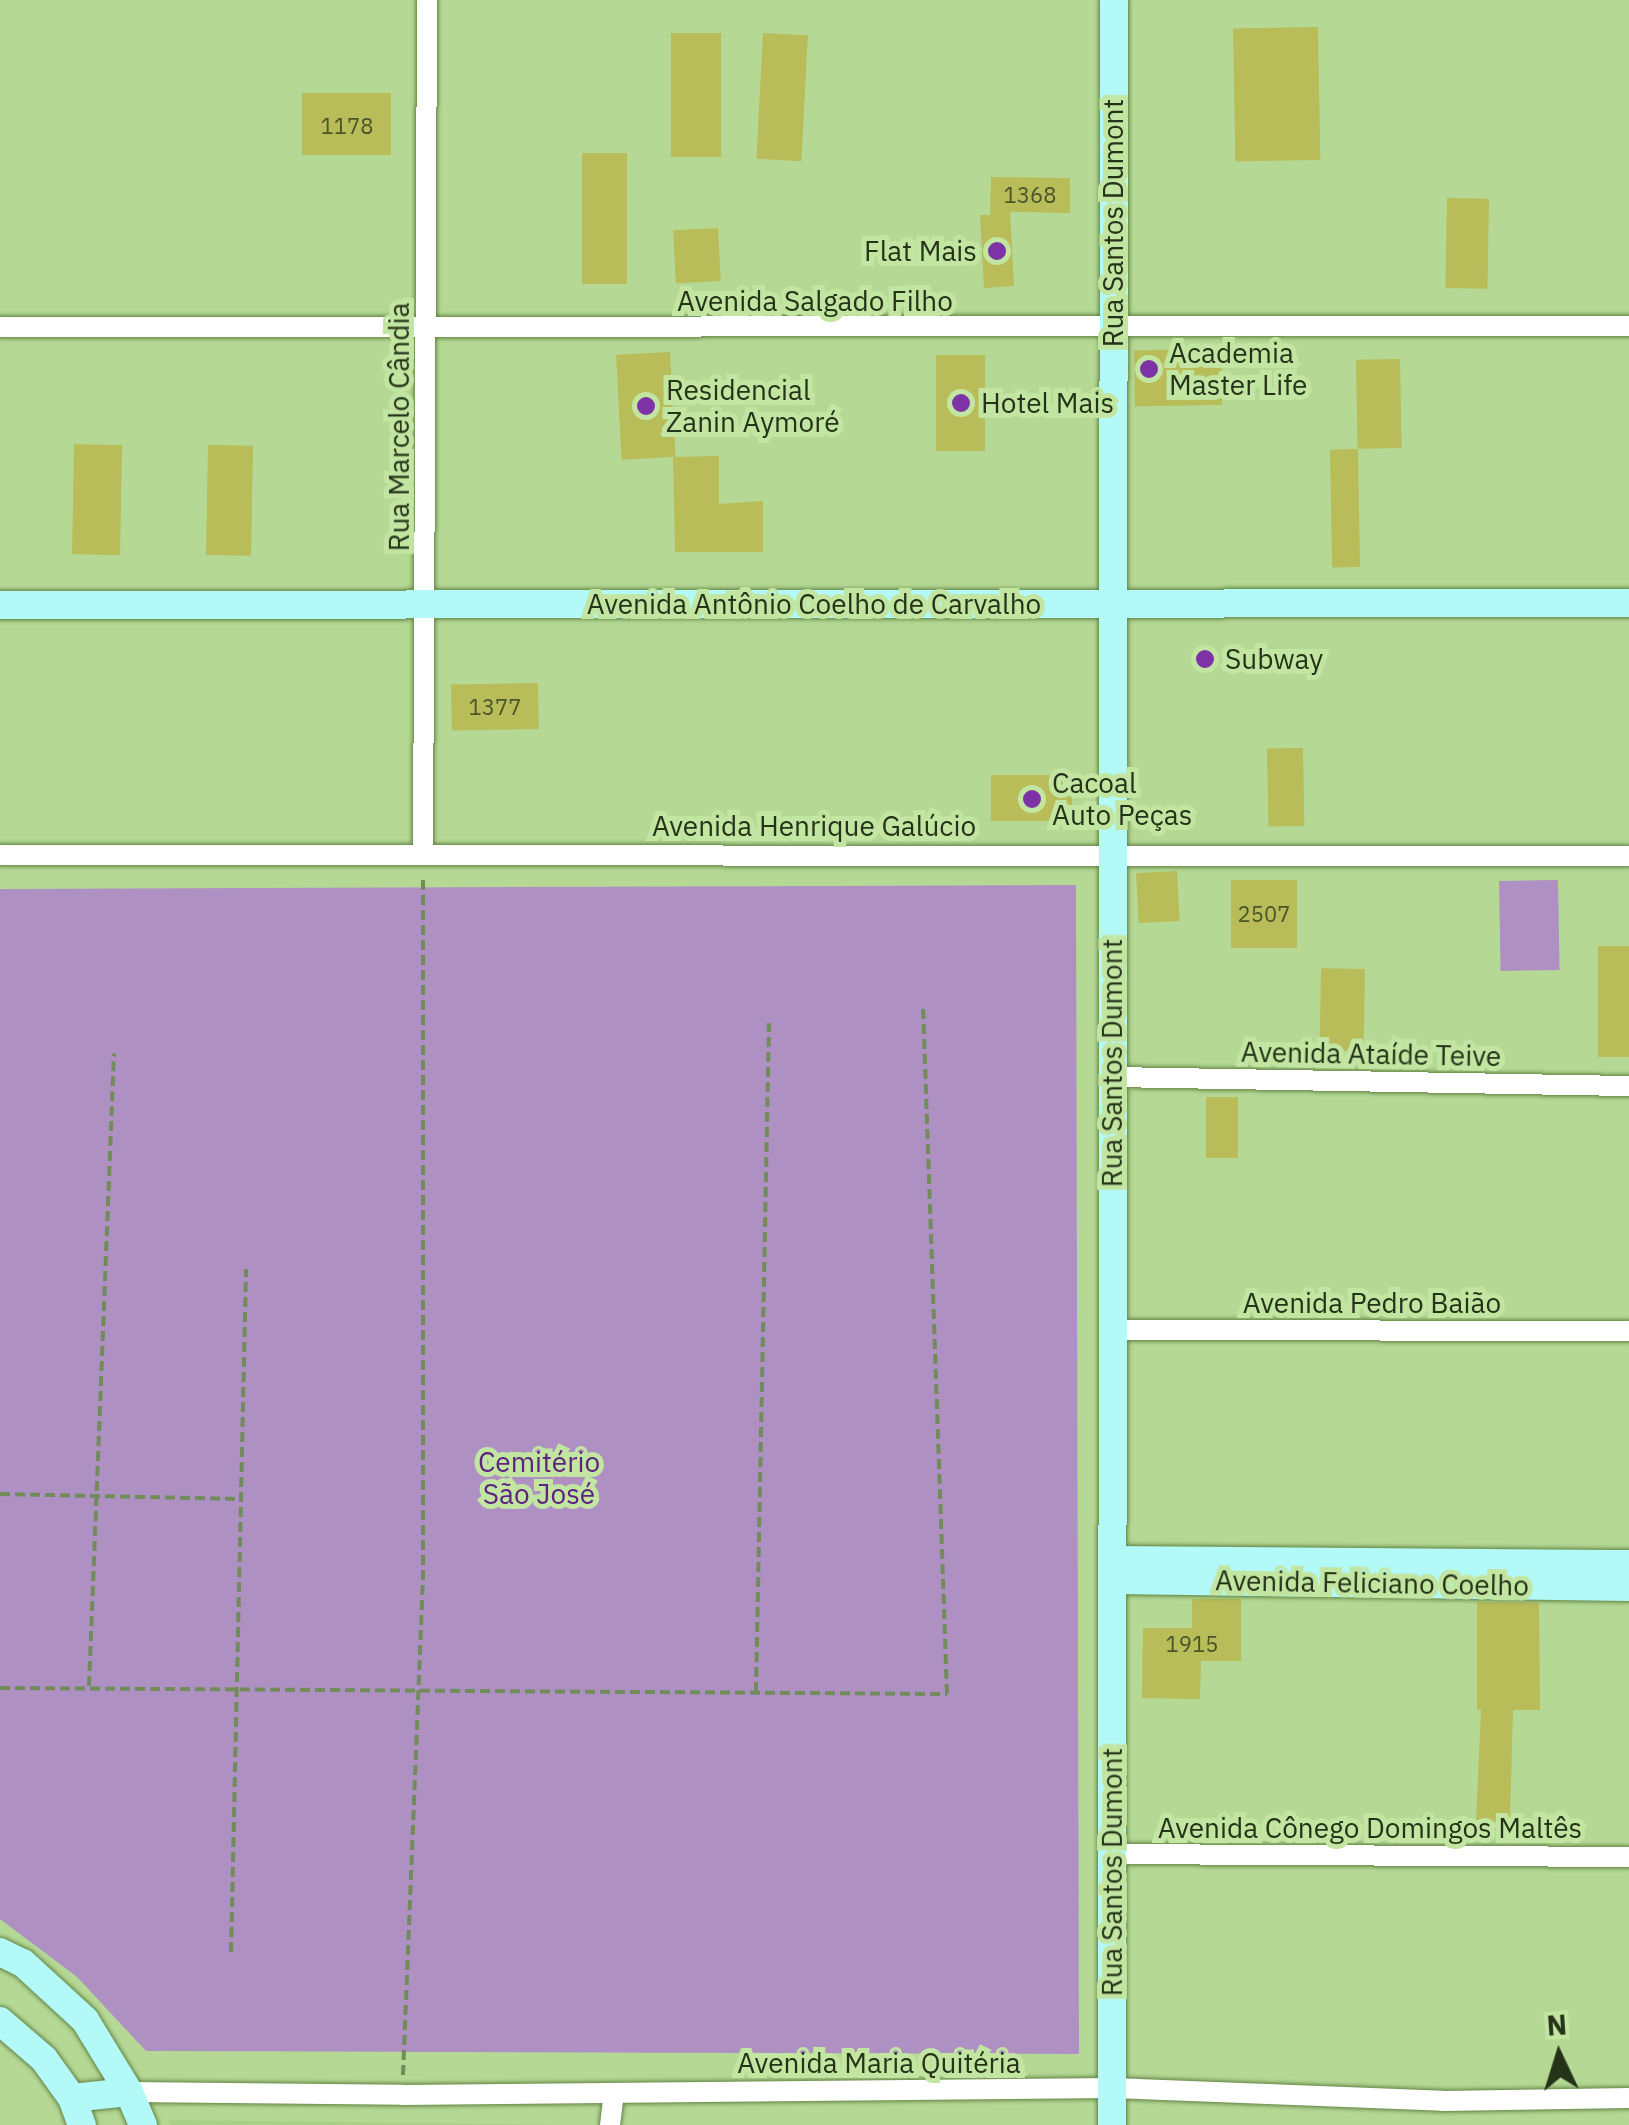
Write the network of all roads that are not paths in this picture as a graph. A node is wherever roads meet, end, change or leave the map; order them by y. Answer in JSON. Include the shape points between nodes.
{"nodes":[{"id":1,"x":426,"y":0,"type":"edge"},
{"id":2,"x":1114,"y":0,"type":"edge"},
{"id":3,"x":426,"y":326,"type":"junction"},
{"id":4,"x":1629,"y":326,"type":"edge"},
{"id":5,"x":0,"y":327,"type":"edge"},
{"id":6,"x":1112,"y":329,"type":"junction"},
{"id":7,"x":1112,"y":603,"type":"junction"},
{"id":8,"x":1629,"y":603,"type":"edge"},
{"id":9,"x":427,"y":604,"type":"junction"},
{"id":10,"x":0,"y":605,"type":"edge"},
{"id":11,"x":423,"y":854,"type":"junction"},
{"id":12,"x":1112,"y":854,"type":"junction"},
{"id":13,"x":0,"y":855,"type":"edge"},
{"id":14,"x":1629,"y":856,"type":"edge"},
{"id":15,"x":1112,"y":1077,"type":"junction"},
{"id":16,"x":1629,"y":1086,"type":"edge"},
{"id":17,"x":1114,"y":1330,"type":"junction"},
{"id":18,"x":1629,"y":1331,"type":"edge"},
{"id":19,"x":1629,"y":1564,"type":"edge"},
{"id":20,"x":1115,"y":1570,"type":"junction"},
{"id":21,"x":1629,"y":1587,"type":"edge"},
{"id":22,"x":1112,"y":1854,"type":"junction"},
{"id":23,"x":1629,"y":1856,"type":"edge"},
{"id":24,"x":0,"y":1952,"type":"edge"},
{"id":25,"x":0,"y":2020,"type":"edge"},
{"id":26,"x":1112,"y":2088,"type":"junction"},
{"id":27,"x":128,"y":2092,"type":"junction"},
{"id":28,"x":614,"y":2092,"type":"junction"},
{"id":29,"x":72,"y":2098,"type":"junction"},
{"id":30,"x":1629,"y":2098,"type":"edge"},
{"id":31,"x":82,"y":2125,"type":"edge"},
{"id":32,"x":142,"y":2125,"type":"edge"},
{"id":33,"x":610,"y":2125,"type":"edge"},
{"id":34,"x":1112,"y":2125,"type":"edge"}],
"edges":[{"from":1,"to":3,"type":"street","name":"Rua Marcelo Cândia"},
{"from":2,"to":6,"type":"street","name":"Rua Santos Dumont"},
{"from":3,"to":5,"type":"street","name":"Avenida Salgado Filho"},
{"from":3,"to":6,"type":"street","name":"Avenida Salgado Filho"},
{"from":3,"to":9,"type":"street","name":"Rua Marcelo Cândia"},
{"from":4,"to":6,"type":"street","name":"Avenida Salgado Filho"},
{"from":6,"to":7,"type":"street","name":"Rua Santos Dumont"},
{"from":7,"to":8,"type":"street","name":"Avenida Antônio Coelho de Carvalho"},
{"from":7,"to":9,"type":"street","name":"Avenida Antônio Coelho de Carvalho"},
{"from":7,"to":12,"type":"street","name":"Rua Santos Dumont"},
{"from":9,"to":10,"type":"street","name":"Avenida Antônio Coelho de Carvalho"},
{"from":9,"to":11,"type":"street","name":"Rua Marcelo Cândia"},
{"from":11,"to":12,"type":"street","name":"Avenida Henrique Galúcio"},
{"from":11,"to":13,"type":"street","name":"Avenida Henrique Galúcio"},
{"from":12,"to":14,"type":"street","name":"Avenida Henrique Galúcio"},
{"from":12,"to":15,"type":"street","name":"Rua Santos Dumont"},
{"from":15,"to":16,"type":"street","name":"Avenida Ataíde Teive"},
{"from":15,"to":17,"type":"street","name":"Rua Santos Dumont"},
{"from":17,"to":18,"type":"street","name":"Avenida Pedro Baião"},
{"from":17,"to":20,"type":"street","name":"Rua Santos Dumont"},
{"from":19,"to":20,"type":"street","name":"Avenida Feliciano Coelho"},
{"from":20,"to":21,"type":"street","name":"Avenida Feliciano Coelho"},
{"from":20,"to":22,"type":"street","name":"Rua Santos Dumont"},
{"from":22,"to":23,"type":"street","name":"Avenida Cônego Domingos Maltês"},
{"from":22,"to":26,"type":"street","name":"Rua Santos Dumont"},
{"from":24,"to":27,"type":"street","via":[[23,1963],[86,2020]]},
{"from":25,"to":29,"type":"street","via":[[44,2059]]},
{"from":26,"to":28,"type":"street","name":"Avenida Maria Quitéria"},
{"from":26,"to":30,"type":"street","name":"Avenida Maria Quitéria","via":[[1443,2101]]},
{"from":26,"to":34,"type":"street","name":"Rua Santos Dumont"},
{"from":27,"to":28,"type":"street","name":"Avenida Maria Quitéria"},
{"from":27,"to":29,"type":"street"},
{"from":27,"to":32,"type":"street"},
{"from":28,"to":33,"type":"street"},
{"from":29,"to":31,"type":"street"}]}
